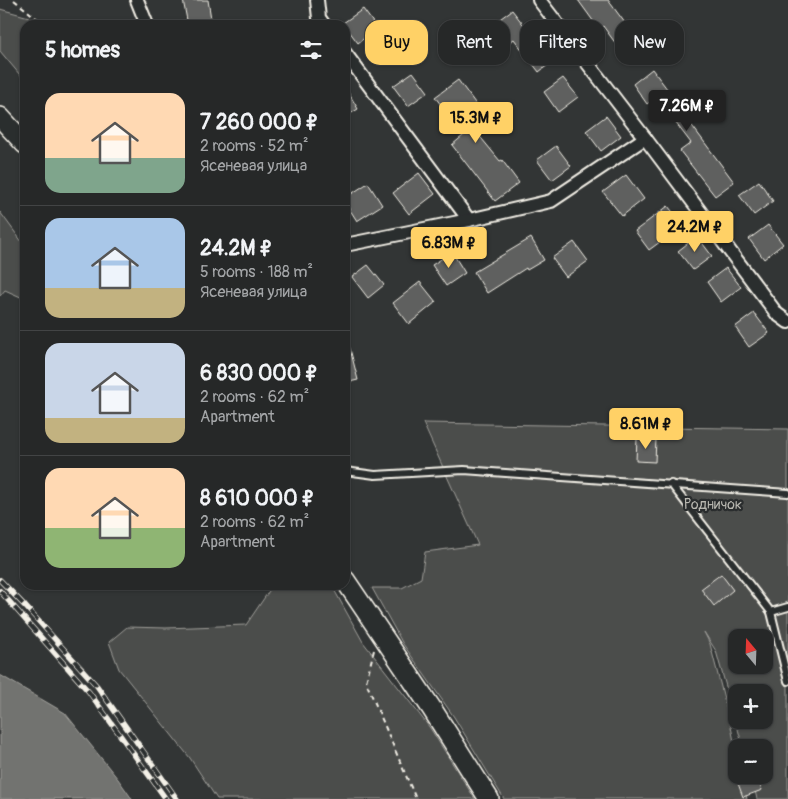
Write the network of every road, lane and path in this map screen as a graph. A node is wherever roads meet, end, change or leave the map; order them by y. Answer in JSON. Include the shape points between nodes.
{"nodes":[{"id":1,"x":14,"y":0,"type":"edge"},
{"id":2,"x":137,"y":0,"type":"edge"},
{"id":3,"x":317,"y":0,"type":"edge"},
{"id":4,"x":538,"y":0,"type":"edge"},
{"id":5,"x":40,"y":20,"type":"edge"},
{"id":6,"x":145,"y":20,"type":"edge"},
{"id":7,"x":320,"y":20,"type":"edge"},
{"id":8,"x":350,"y":60,"type":"edge"},
{"id":9,"x":0,"y":117,"type":"edge"},
{"id":10,"x":646,"y":138,"type":"junction"},
{"id":11,"x":20,"y":139,"type":"edge"},
{"id":12,"x":469,"y":220,"type":"junction"},
{"id":13,"x":350,"y":244,"type":"edge"},
{"id":14,"x":788,"y":322,"type":"edge"},
{"id":15,"x":350,"y":472,"type":"edge"},
{"id":16,"x":671,"y":484,"type":"junction"},
{"id":17,"x":788,"y":492,"type":"edge"},
{"id":18,"x":350,"y":588,"type":"edge"},
{"id":19,"x":788,"y":607,"type":"edge"},
{"id":20,"x":771,"y":612,"type":"junction"},
{"id":21,"x":379,"y":632,"type":"junction"},
{"id":22,"x":788,"y":681,"type":"edge"},
{"id":23,"x":416,"y":799,"type":"edge"},
{"id":24,"x":489,"y":799,"type":"edge"}],
"edges":[{"from":1,"to":5,"type":"path"},
{"from":2,"to":6,"type":"street"},
{"from":3,"to":7,"type":"street"},
{"from":4,"to":10,"type":"street"},
{"from":8,"to":12,"type":"street"},
{"from":9,"to":11,"type":"main road"},
{"from":10,"to":12,"type":"street","via":[[551,201]]},
{"from":10,"to":14,"type":"street","via":[[777,314]]},
{"from":12,"to":13,"type":"street"},
{"from":15,"to":16,"type":"lane","via":[[375,475],[464,470]]},
{"from":16,"to":17,"type":"lane"},
{"from":16,"to":20,"type":"lane"},
{"from":18,"to":21,"type":"main road"},
{"from":19,"to":20,"type":"lane"},
{"from":20,"to":22,"type":"lane"},
{"from":21,"to":23,"type":"path","via":[[366,682]]},
{"from":21,"to":24,"type":"main road"}]}
